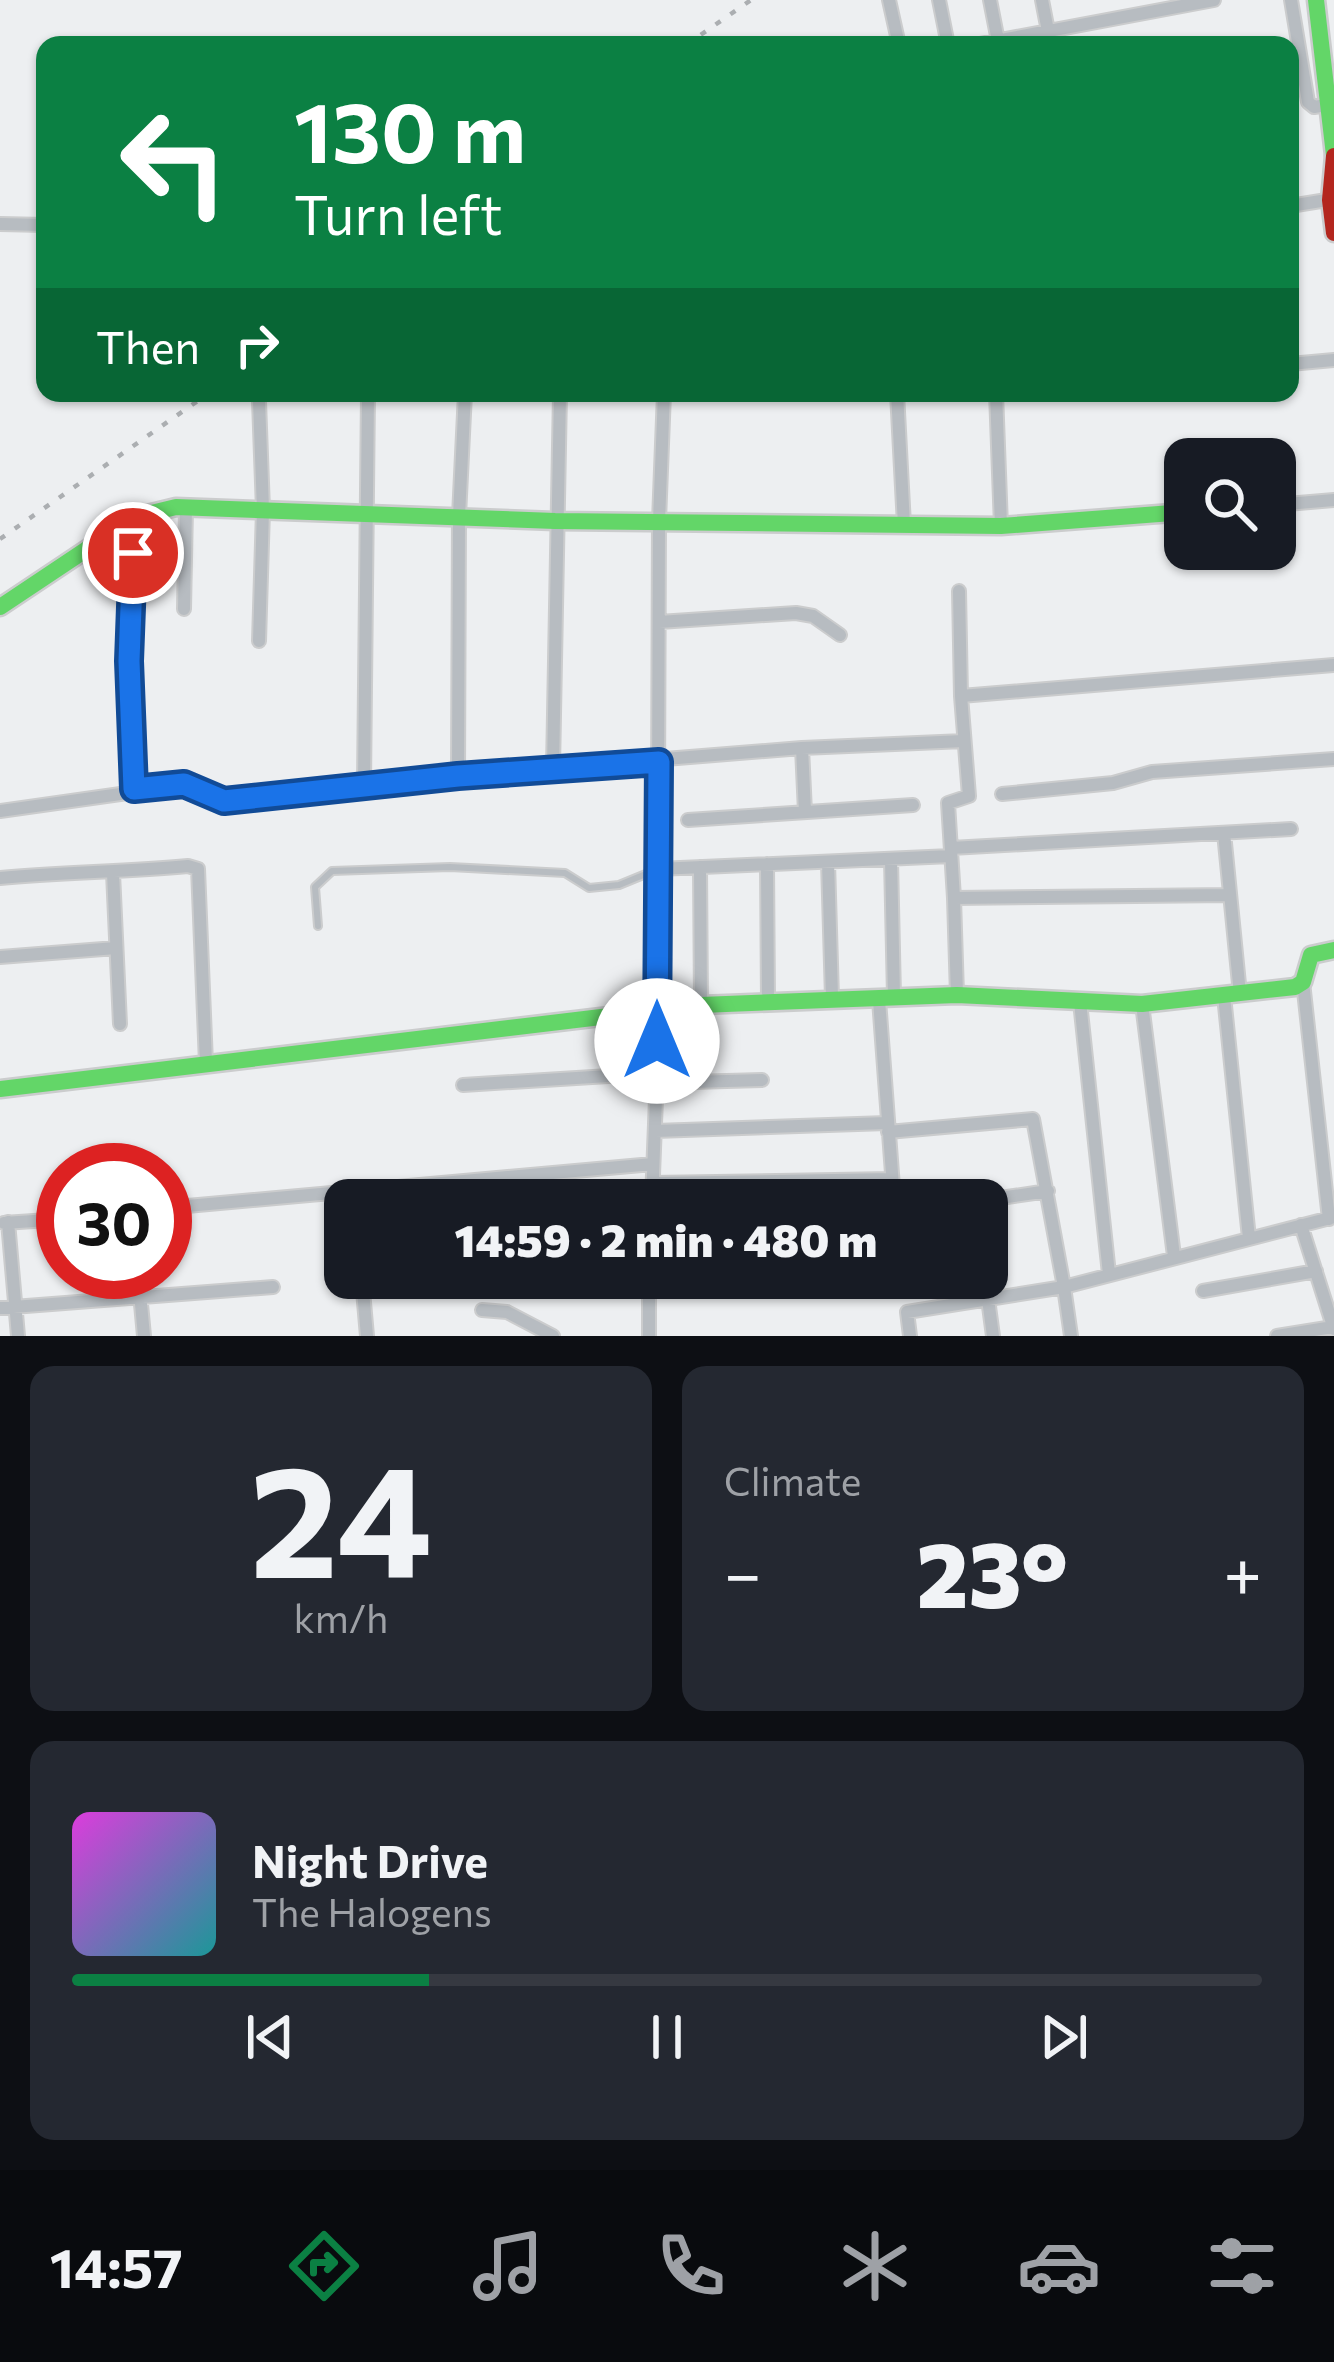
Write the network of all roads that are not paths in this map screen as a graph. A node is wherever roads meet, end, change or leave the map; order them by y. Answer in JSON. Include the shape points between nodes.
{"nodes":[{"id":1,"x":889,"y":0,"type":"edge"},
{"id":2,"x":939,"y":0,"type":"edge"},
{"id":3,"x":990,"y":0,"type":"edge"},
{"id":4,"x":1042,"y":0,"type":"edge"},
{"id":5,"x":1214,"y":0,"type":"edge"},
{"id":6,"x":1291,"y":0,"type":"edge"},
{"id":7,"x":1316,"y":0,"type":"edge"},
{"id":8,"x":1178,"y":3,"type":"edge"},
{"id":9,"x":1048,"y":31,"type":"junction"},
{"id":10,"x":897,"y":36,"type":"edge"},
{"id":11,"x":946,"y":36,"type":"edge"},
{"id":12,"x":997,"y":36,"type":"edge"},
{"id":13,"x":1020,"y":36,"type":"edge"},
{"id":14,"x":1297,"y":36,"type":"edge"},
{"id":15,"x":1299,"y":48,"type":"edge"},
{"id":16,"x":1331,"y":104,"type":"edge"},
{"id":17,"x":1334,"y":155,"type":"edge"},
{"id":18,"x":1332,"y":199,"type":"edge"},
{"id":19,"x":1299,"y":204,"type":"edge"},
{"id":20,"x":0,"y":224,"type":"edge"},
{"id":21,"x":36,"y":225,"type":"edge"},
{"id":22,"x":1334,"y":233,"type":"edge"},
{"id":23,"x":1334,"y":360,"type":"edge"},
{"id":24,"x":1299,"y":363,"type":"edge"},
{"id":25,"x":260,"y":402,"type":"edge"},
{"id":26,"x":368,"y":402,"type":"edge"},
{"id":27,"x":464,"y":402,"type":"edge"},
{"id":28,"x":560,"y":402,"type":"edge"},
{"id":29,"x":664,"y":402,"type":"edge"},
{"id":30,"x":897,"y":402,"type":"edge"},
{"id":31,"x":995,"y":402,"type":"edge"},
{"id":32,"x":1334,"y":500,"type":"edge"},
{"id":33,"x":1296,"y":503,"type":"edge"},
{"id":34,"x":186,"y":508,"type":"junction"},
{"id":35,"x":263,"y":510,"type":"junction"},
{"id":36,"x":364,"y":513,"type":"junction"},
{"id":37,"x":1164,"y":514,"type":"edge"},
{"id":38,"x":135,"y":517,"type":"junction"},
{"id":39,"x":459,"y":517,"type":"junction"},
{"id":40,"x":555,"y":521,"type":"junction"},
{"id":41,"x":659,"y":521,"type":"junction"},
{"id":42,"x":904,"y":525,"type":"junction"},
{"id":43,"x":1000,"y":526,"type":"junction"},
{"id":44,"x":958,"y":591,"type":"dead end"},
{"id":45,"x":0,"y":607,"type":"edge"},
{"id":46,"x":184,"y":609,"type":"dead end"},
{"id":47,"x":659,"y":622,"type":"junction"},
{"id":48,"x":840,"y":635,"type":"dead end"},
{"id":49,"x":259,"y":641,"type":"dead end"},
{"id":50,"x":1334,"y":665,"type":"edge"},
{"id":51,"x":962,"y":696,"type":"junction"},
{"id":52,"x":964,"y":741,"type":"junction"},
{"id":53,"x":802,"y":748,"type":"junction"},
{"id":54,"x":1334,"y":759,"type":"edge"},
{"id":55,"x":659,"y":762,"type":"junction"},
{"id":56,"x":553,"y":768,"type":"junction"},
{"id":57,"x":458,"y":776,"type":"junction"},
{"id":58,"x":364,"y":785,"type":"junction"},
{"id":59,"x":134,"y":789,"type":"junction"},
{"id":60,"x":1002,"y":794,"type":"dead end"},
{"id":61,"x":913,"y":805,"type":"dead end"},
{"id":62,"x":0,"y":811,"type":"edge"},
{"id":63,"x":805,"y":812,"type":"junction"},
{"id":64,"x":688,"y":820,"type":"dead end"},
{"id":65,"x":1291,"y":829,"type":"dead end"},
{"id":66,"x":1224,"y":832,"type":"junction"},
{"id":67,"x":951,"y":852,"type":"junction"},
{"id":68,"x":891,"y":860,"type":"junction"},
{"id":69,"x":829,"y":862,"type":"junction"},
{"id":70,"x":767,"y":864,"type":"junction"},
{"id":71,"x":700,"y":867,"type":"junction"},
{"id":72,"x":658,"y":868,"type":"junction"},
{"id":73,"x":113,"y":873,"type":"junction"},
{"id":74,"x":0,"y":878,"type":"edge"},
{"id":75,"x":1230,"y":895,"type":"junction"},
{"id":76,"x":954,"y":898,"type":"junction"},
{"id":77,"x":317,"y":926,"type":"dead end"},
{"id":78,"x":116,"y":948,"type":"junction"},
{"id":79,"x":1334,"y":950,"type":"edge"},
{"id":80,"x":0,"y":957,"type":"edge"},
{"id":81,"x":1303,"y":982,"type":"junction"},
{"id":82,"x":1232,"y":994,"type":"junction"},
{"id":83,"x":957,"y":995,"type":"junction"},
{"id":84,"x":832,"y":998,"type":"junction"},
{"id":85,"x":887,"y":998,"type":"junction"},
{"id":86,"x":1080,"y":1001,"type":"junction"},
{"id":87,"x":768,"y":1002,"type":"junction"},
{"id":88,"x":1142,"y":1004,"type":"junction"},
{"id":89,"x":701,"y":1005,"type":"junction"},
{"id":90,"x":657,"y":1009,"type":"junction"},
{"id":91,"x":120,"y":1024,"type":"dead end"},
{"id":92,"x":206,"y":1063,"type":"junction"},
{"id":93,"x":656,"y":1078,"type":"junction"},
{"id":94,"x":762,"y":1080,"type":"dead end"},
{"id":95,"x":463,"y":1085,"type":"dead end"},
{"id":96,"x":0,"y":1088,"type":"edge"},
{"id":97,"x":888,"y":1127,"type":"junction"},
{"id":98,"x":655,"y":1131,"type":"junction"},
{"id":99,"x":653,"y":1164,"type":"junction"},
{"id":100,"x":652,"y":1179,"type":"edge"},
{"id":101,"x":892,"y":1179,"type":"edge"},
{"id":102,"x":1048,"y":1191,"type":"junction"},
{"id":103,"x":1008,"y":1197,"type":"edge"},
{"id":104,"x":192,"y":1206,"type":"edge"},
{"id":105,"x":1332,"y":1218,"type":"edge"},
{"id":106,"x":36,"y":1220,"type":"edge"},
{"id":107,"x":4,"y":1222,"type":"edge"},
{"id":108,"x":1301,"y":1225,"type":"junction"},
{"id":109,"x":1249,"y":1238,"type":"junction"},
{"id":110,"x":1174,"y":1256,"type":"junction"},
{"id":111,"x":1316,"y":1271,"type":"junction"},
{"id":112,"x":1109,"y":1274,"type":"junction"},
{"id":113,"x":273,"y":1287,"type":"dead end"},
{"id":114,"x":1064,"y":1287,"type":"junction"},
{"id":115,"x":1203,"y":1291,"type":"dead end"},
{"id":116,"x":192,"y":1292,"type":"edge"},
{"id":117,"x":1008,"y":1296,"type":"edge"},
{"id":118,"x":95,"y":1299,"type":"edge"},
{"id":119,"x":140,"y":1299,"type":"edge"},
{"id":120,"x":364,"y":1299,"type":"edge"},
{"id":121,"x":649,"y":1299,"type":"edge"},
{"id":122,"x":905,"y":1299,"type":"edge"},
{"id":123,"x":988,"y":1299,"type":"joint"},
{"id":124,"x":15,"y":1306,"type":"junction"},
{"id":125,"x":0,"y":1308,"type":"edge"},
{"id":126,"x":482,"y":1310,"type":"dead end"},
{"id":127,"x":907,"y":1312,"type":"junction"},
{"id":128,"x":1334,"y":1328,"type":"edge"},
{"id":129,"x":18,"y":1336,"type":"edge"},
{"id":130,"x":144,"y":1336,"type":"edge"},
{"id":131,"x":367,"y":1336,"type":"edge"},
{"id":132,"x":553,"y":1336,"type":"edge"},
{"id":133,"x":649,"y":1336,"type":"edge"},
{"id":134,"x":910,"y":1336,"type":"edge"},
{"id":135,"x":993,"y":1336,"type":"edge"},
{"id":136,"x":1071,"y":1336,"type":"edge"},
{"id":137,"x":1277,"y":1336,"type":"edge"}],
"edges":[{"from":1,"to":10,"type":"street"},
{"from":2,"to":11,"type":"street"},
{"from":3,"to":12,"type":"street"},
{"from":4,"to":9,"type":"street"},
{"from":5,"to":8,"type":"street"},
{"from":6,"to":14,"type":"street"},
{"from":7,"to":16,"type":"street"},
{"from":8,"to":9,"type":"street"},
{"from":9,"to":13,"type":"street"},
{"from":15,"to":16,"type":"street","via":[[1308,102]]},
{"from":16,"to":17,"type":"street"},
{"from":17,"to":18,"type":"street"},
{"from":18,"to":19,"type":"street"},
{"from":18,"to":22,"type":"street"},
{"from":20,"to":21,"type":"street"},
{"from":23,"to":24,"type":"street"},
{"from":25,"to":35,"type":"street"},
{"from":26,"to":36,"type":"street"},
{"from":27,"to":39,"type":"street"},
{"from":28,"to":40,"type":"street"},
{"from":29,"to":41,"type":"street"},
{"from":30,"to":42,"type":"street"},
{"from":31,"to":43,"type":"street"},
{"from":32,"to":33,"type":"street"},
{"from":34,"to":35,"type":"street"},
{"from":34,"to":38,"type":"street"},
{"from":34,"to":46,"type":"street"},
{"from":35,"to":36,"type":"street"},
{"from":35,"to":49,"type":"street"},
{"from":36,"to":39,"type":"street"},
{"from":36,"to":58,"type":"street"},
{"from":37,"to":43,"type":"street"},
{"from":38,"to":45,"type":"street"},
{"from":38,"to":59,"type":"street"},
{"from":39,"to":40,"type":"street"},
{"from":39,"to":57,"type":"street"},
{"from":40,"to":41,"type":"street"},
{"from":40,"to":56,"type":"street"},
{"from":41,"to":42,"type":"street"},
{"from":41,"to":47,"type":"street"},
{"from":42,"to":43,"type":"street"},
{"from":44,"to":51,"type":"street"},
{"from":47,"to":48,"type":"street","via":[[804,613]]},
{"from":47,"to":55,"type":"street"},
{"from":50,"to":51,"type":"street"},
{"from":51,"to":52,"type":"street"},
{"from":52,"to":53,"type":"street"},
{"from":52,"to":67,"type":"street","via":[[969,798],[948,803]]},
{"from":53,"to":55,"type":"street"},
{"from":53,"to":63,"type":"street"},
{"from":54,"to":60,"type":"street","via":[[1152,772]]},
{"from":55,"to":56,"type":"street"},
{"from":55,"to":72,"type":"street"},
{"from":56,"to":57,"type":"street"},
{"from":57,"to":58,"type":"street"},
{"from":58,"to":59,"type":"street","via":[[224,801],[184,784]]},
{"from":59,"to":62,"type":"street"},
{"from":61,"to":63,"type":"street"},
{"from":63,"to":64,"type":"street"},
{"from":65,"to":66,"type":"street"},
{"from":66,"to":67,"type":"street"},
{"from":66,"to":75,"type":"street"},
{"from":67,"to":68,"type":"street"},
{"from":67,"to":76,"type":"street"},
{"from":68,"to":69,"type":"street"},
{"from":68,"to":85,"type":"street"},
{"from":69,"to":70,"type":"street"},
{"from":69,"to":84,"type":"street"},
{"from":70,"to":71,"type":"street"},
{"from":70,"to":87,"type":"street"},
{"from":71,"to":72,"type":"street"},
{"from":71,"to":89,"type":"street"},
{"from":72,"to":77,"type":"lane","via":[[589,888],[565,873],[335,870],[315,887]]},
{"from":72,"to":90,"type":"street"},
{"from":73,"to":74,"type":"street"},
{"from":73,"to":78,"type":"street"},
{"from":73,"to":92,"type":"street","via":[[199,869]]},
{"from":75,"to":76,"type":"street"},
{"from":75,"to":82,"type":"street"},
{"from":76,"to":83,"type":"street"},
{"from":78,"to":80,"type":"street"},
{"from":78,"to":91,"type":"street"},
{"from":79,"to":81,"type":"street","via":[[1311,955]]},
{"from":81,"to":82,"type":"street"},
{"from":81,"to":105,"type":"street"},
{"from":82,"to":88,"type":"street"},
{"from":82,"to":109,"type":"street"},
{"from":83,"to":85,"type":"street"},
{"from":83,"to":86,"type":"street"},
{"from":84,"to":85,"type":"street"},
{"from":84,"to":87,"type":"street"},
{"from":85,"to":97,"type":"street"},
{"from":86,"to":88,"type":"street"},
{"from":86,"to":112,"type":"street"},
{"from":87,"to":89,"type":"street"},
{"from":88,"to":110,"type":"street"},
{"from":89,"to":90,"type":"street"},
{"from":90,"to":92,"type":"street"},
{"from":90,"to":93,"type":"street"},
{"from":92,"to":96,"type":"street"},
{"from":93,"to":94,"type":"street"},
{"from":93,"to":95,"type":"street"},
{"from":93,"to":98,"type":"street"},
{"from":97,"to":98,"type":"street"},
{"from":97,"to":101,"type":"street"},
{"from":97,"to":102,"type":"street","via":[[1030,1117]]},
{"from":98,"to":99,"type":"street"},
{"from":99,"to":100,"type":"street"},
{"from":99,"to":104,"type":"street"},
{"from":102,"to":103,"type":"street"},
{"from":102,"to":114,"type":"street"},
{"from":105,"to":108,"type":"street"},
{"from":106,"to":107,"type":"street"},
{"from":107,"to":124,"type":"street"},
{"from":108,"to":109,"type":"street"},
{"from":108,"to":111,"type":"street"},
{"from":109,"to":110,"type":"street"},
{"from":110,"to":112,"type":"street"},
{"from":111,"to":115,"type":"street"},
{"from":111,"to":128,"type":"street"},
{"from":112,"to":114,"type":"street"},
{"from":113,"to":116,"type":"street"},
{"from":114,"to":117,"type":"street"},
{"from":114,"to":136,"type":"street"},
{"from":118,"to":124,"type":"street"},
{"from":119,"to":130,"type":"street"},
{"from":120,"to":131,"type":"street"},
{"from":121,"to":133,"type":"street"},
{"from":122,"to":127,"type":"street"},
{"from":123,"to":127,"type":"street"},
{"from":123,"to":135,"type":"street"},
{"from":124,"to":125,"type":"street"},
{"from":124,"to":129,"type":"street"},
{"from":126,"to":132,"type":"street","via":[[507,1312]]},
{"from":127,"to":134,"type":"street"},
{"from":128,"to":137,"type":"street"}]}
